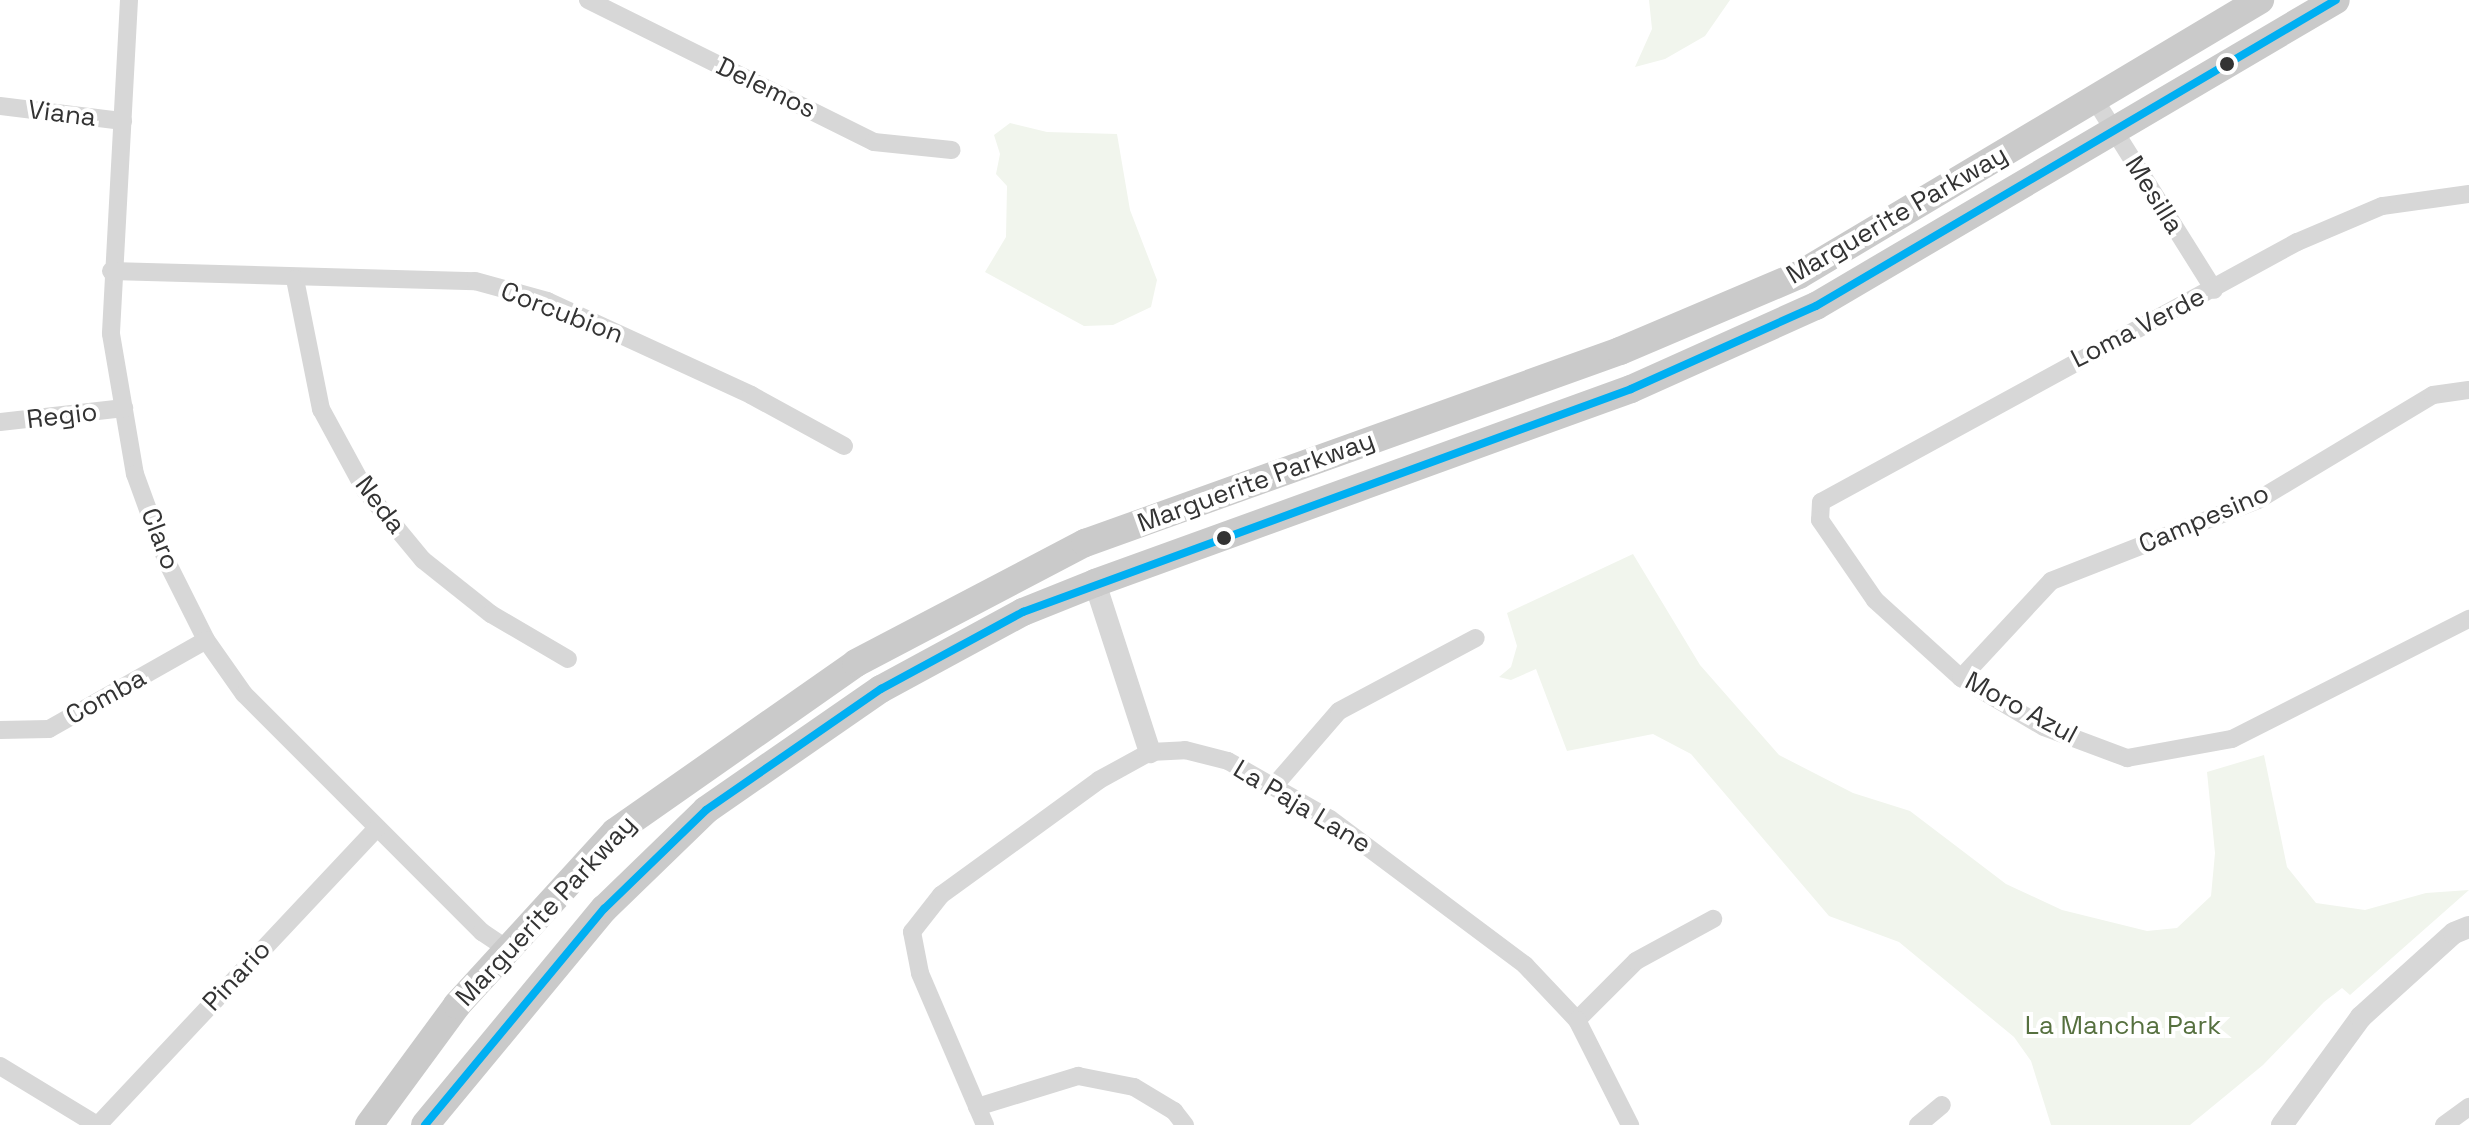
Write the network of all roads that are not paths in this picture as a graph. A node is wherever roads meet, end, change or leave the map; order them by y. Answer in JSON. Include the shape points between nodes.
{"nodes":[{"id":1,"x":129,"y":0,"type":"edge"},
{"id":2,"x":588,"y":0,"type":"edge"},
{"id":3,"x":2260,"y":0,"type":"edge"},
{"id":4,"x":2336,"y":0,"type":"edge"},
{"id":5,"x":2095,"y":100,"type":"junction"},
{"id":6,"x":0,"y":106,"type":"edge"},
{"id":7,"x":123,"y":121,"type":"junction"},
{"id":8,"x":2116,"y":133,"type":"junction"},
{"id":9,"x":952,"y":150,"type":"dead end"},
{"id":10,"x":2469,"y":194,"type":"edge"},
{"id":11,"x":111,"y":271,"type":"junction"},
{"id":12,"x":295,"y":279,"type":"junction"},
{"id":13,"x":2214,"y":290,"type":"junction"},
{"id":14,"x":2469,"y":390,"type":"edge"},
{"id":15,"x":124,"y":408,"type":"junction"},
{"id":16,"x":0,"y":422,"type":"edge"},
{"id":17,"x":844,"y":446,"type":"dead end"},
{"id":18,"x":1821,"y":502,"type":"joint"},
{"id":19,"x":1095,"y":583,"type":"junction"},
{"id":20,"x":2469,"y":619,"type":"edge"},
{"id":21,"x":1476,"y":638,"type":"dead end"},
{"id":22,"x":206,"y":640,"type":"junction"},
{"id":23,"x":568,"y":659,"type":"dead end"},
{"id":24,"x":1961,"y":678,"type":"junction"},
{"id":25,"x":0,"y":730,"type":"edge"},
{"id":26,"x":1150,"y":752,"type":"junction"},
{"id":27,"x":1274,"y":786,"type":"junction"},
{"id":28,"x":377,"y":828,"type":"junction"},
{"id":29,"x":1713,"y":919,"type":"dead end"},
{"id":30,"x":2469,"y":927,"type":"edge"},
{"id":31,"x":509,"y":950,"type":"junction"},
{"id":32,"x":1577,"y":1020,"type":"junction"},
{"id":33,"x":0,"y":1066,"type":"edge"},
{"id":34,"x":1942,"y":1105,"type":"dead end"},
{"id":35,"x":977,"y":1107,"type":"junction"},
{"id":36,"x":2469,"y":1107,"type":"edge"},
{"id":37,"x":98,"y":1125,"type":"edge"},
{"id":38,"x":369,"y":1125,"type":"edge"},
{"id":39,"x":425,"y":1125,"type":"edge"},
{"id":40,"x":985,"y":1125,"type":"edge"},
{"id":41,"x":1185,"y":1125,"type":"edge"},
{"id":42,"x":1630,"y":1125,"type":"edge"},
{"id":43,"x":1918,"y":1125,"type":"edge"},
{"id":44,"x":2282,"y":1125,"type":"edge"},
{"id":45,"x":2444,"y":1125,"type":"edge"}],
"edges":[{"from":1,"to":7,"type":"street","name":"Claro"},
{"from":2,"to":9,"type":"street","name":"Delemos","via":[[874,142]]},
{"from":3,"to":5,"type":"main road","name":"Marguerite Parkway"},
{"from":4,"to":8,"type":"main road","name":"Marguerite Parkway"},
{"from":5,"to":8,"type":"street","name":"Mesilla"},
{"from":5,"to":31,"type":"main road","name":"Marguerite Parkway","via":[[1799,275],[1620,351],[1085,543],[1005,581],[856,663],[666,790],[615,832]]},
{"from":6,"to":7,"type":"street","name":"Viana"},
{"from":7,"to":11,"type":"street","name":"Claro"},
{"from":8,"to":13,"type":"street","name":"Mesilla"},
{"from":8,"to":19,"type":"main road","name":"Marguerite Parkway","via":[[1816,306],[1631,389]]},
{"from":10,"to":13,"type":"street","name":"Loma Verde","via":[[2382,206],[2339,222]]},
{"from":11,"to":12,"type":"street","name":"Corcubion"},
{"from":11,"to":15,"type":"street","name":"Claro","via":[[111,334]]},
{"from":12,"to":17,"type":"street","name":"Corcubion","via":[[475,281],[547,301],[751,395]]},
{"from":12,"to":23,"type":"street","name":"Neda","via":[[321,409],[365,490],[423,560],[491,614]]},
{"from":13,"to":18,"type":"street","name":"Loma Verde","via":[[2109,348],[2043,375]]},
{"from":14,"to":24,"type":"street","name":"Campesino","via":[[2433,395],[2258,500],[2051,581]]},
{"from":15,"to":16,"type":"street","name":"Regio"},
{"from":15,"to":22,"type":"street","name":"Claro","via":[[140,489],[167,562]]},
{"from":18,"to":24,"type":"street","name":"Moro Azul","via":[[1820,520],[1875,600]]},
{"from":19,"to":26,"type":"street"},
{"from":19,"to":39,"type":"main road","name":"Marguerite Parkway","via":[[1023,612],[881,689],[706,810],[604,909]]},
{"from":20,"to":24,"type":"street","name":"Moro Azul","via":[[2232,739],[2127,758],[2044,727]]},
{"from":21,"to":27,"type":"street","via":[[1339,711]]},
{"from":22,"to":25,"type":"street","name":"Comba","via":[[49,729]]},
{"from":22,"to":28,"type":"street","name":"Claro","via":[[244,694]]},
{"from":26,"to":27,"type":"street","name":"La Paja Lane","via":[[1185,750],[1213,757]]},
{"from":26,"to":35,"type":"street","name":"La Paja Lane","via":[[1099,780],[941,895],[912,932],[920,973]]},
{"from":27,"to":32,"type":"street","name":"La Paja Lane","via":[[1409,874],[1525,965]]},
{"from":28,"to":31,"type":"street","name":"Claro","via":[[482,932]]},
{"from":28,"to":37,"type":"street","name":"Pinario"},
{"from":29,"to":32,"type":"street","via":[[1636,961]]},
{"from":30,"to":44,"type":"street","via":[[2444,941],[2361,1017]]},
{"from":31,"to":38,"type":"main road","name":"Marguerite Parkway","via":[[457,1005]]},
{"from":32,"to":42,"type":"street","name":"La Paja Lane"},
{"from":33,"to":37,"type":"street","name":"Pinario"},
{"from":34,"to":43,"type":"street"},
{"from":35,"to":40,"type":"street"},
{"from":35,"to":41,"type":"street","via":[[1078,1076],[1134,1087],[1174,1111]]},
{"from":36,"to":45,"type":"street"}]}
